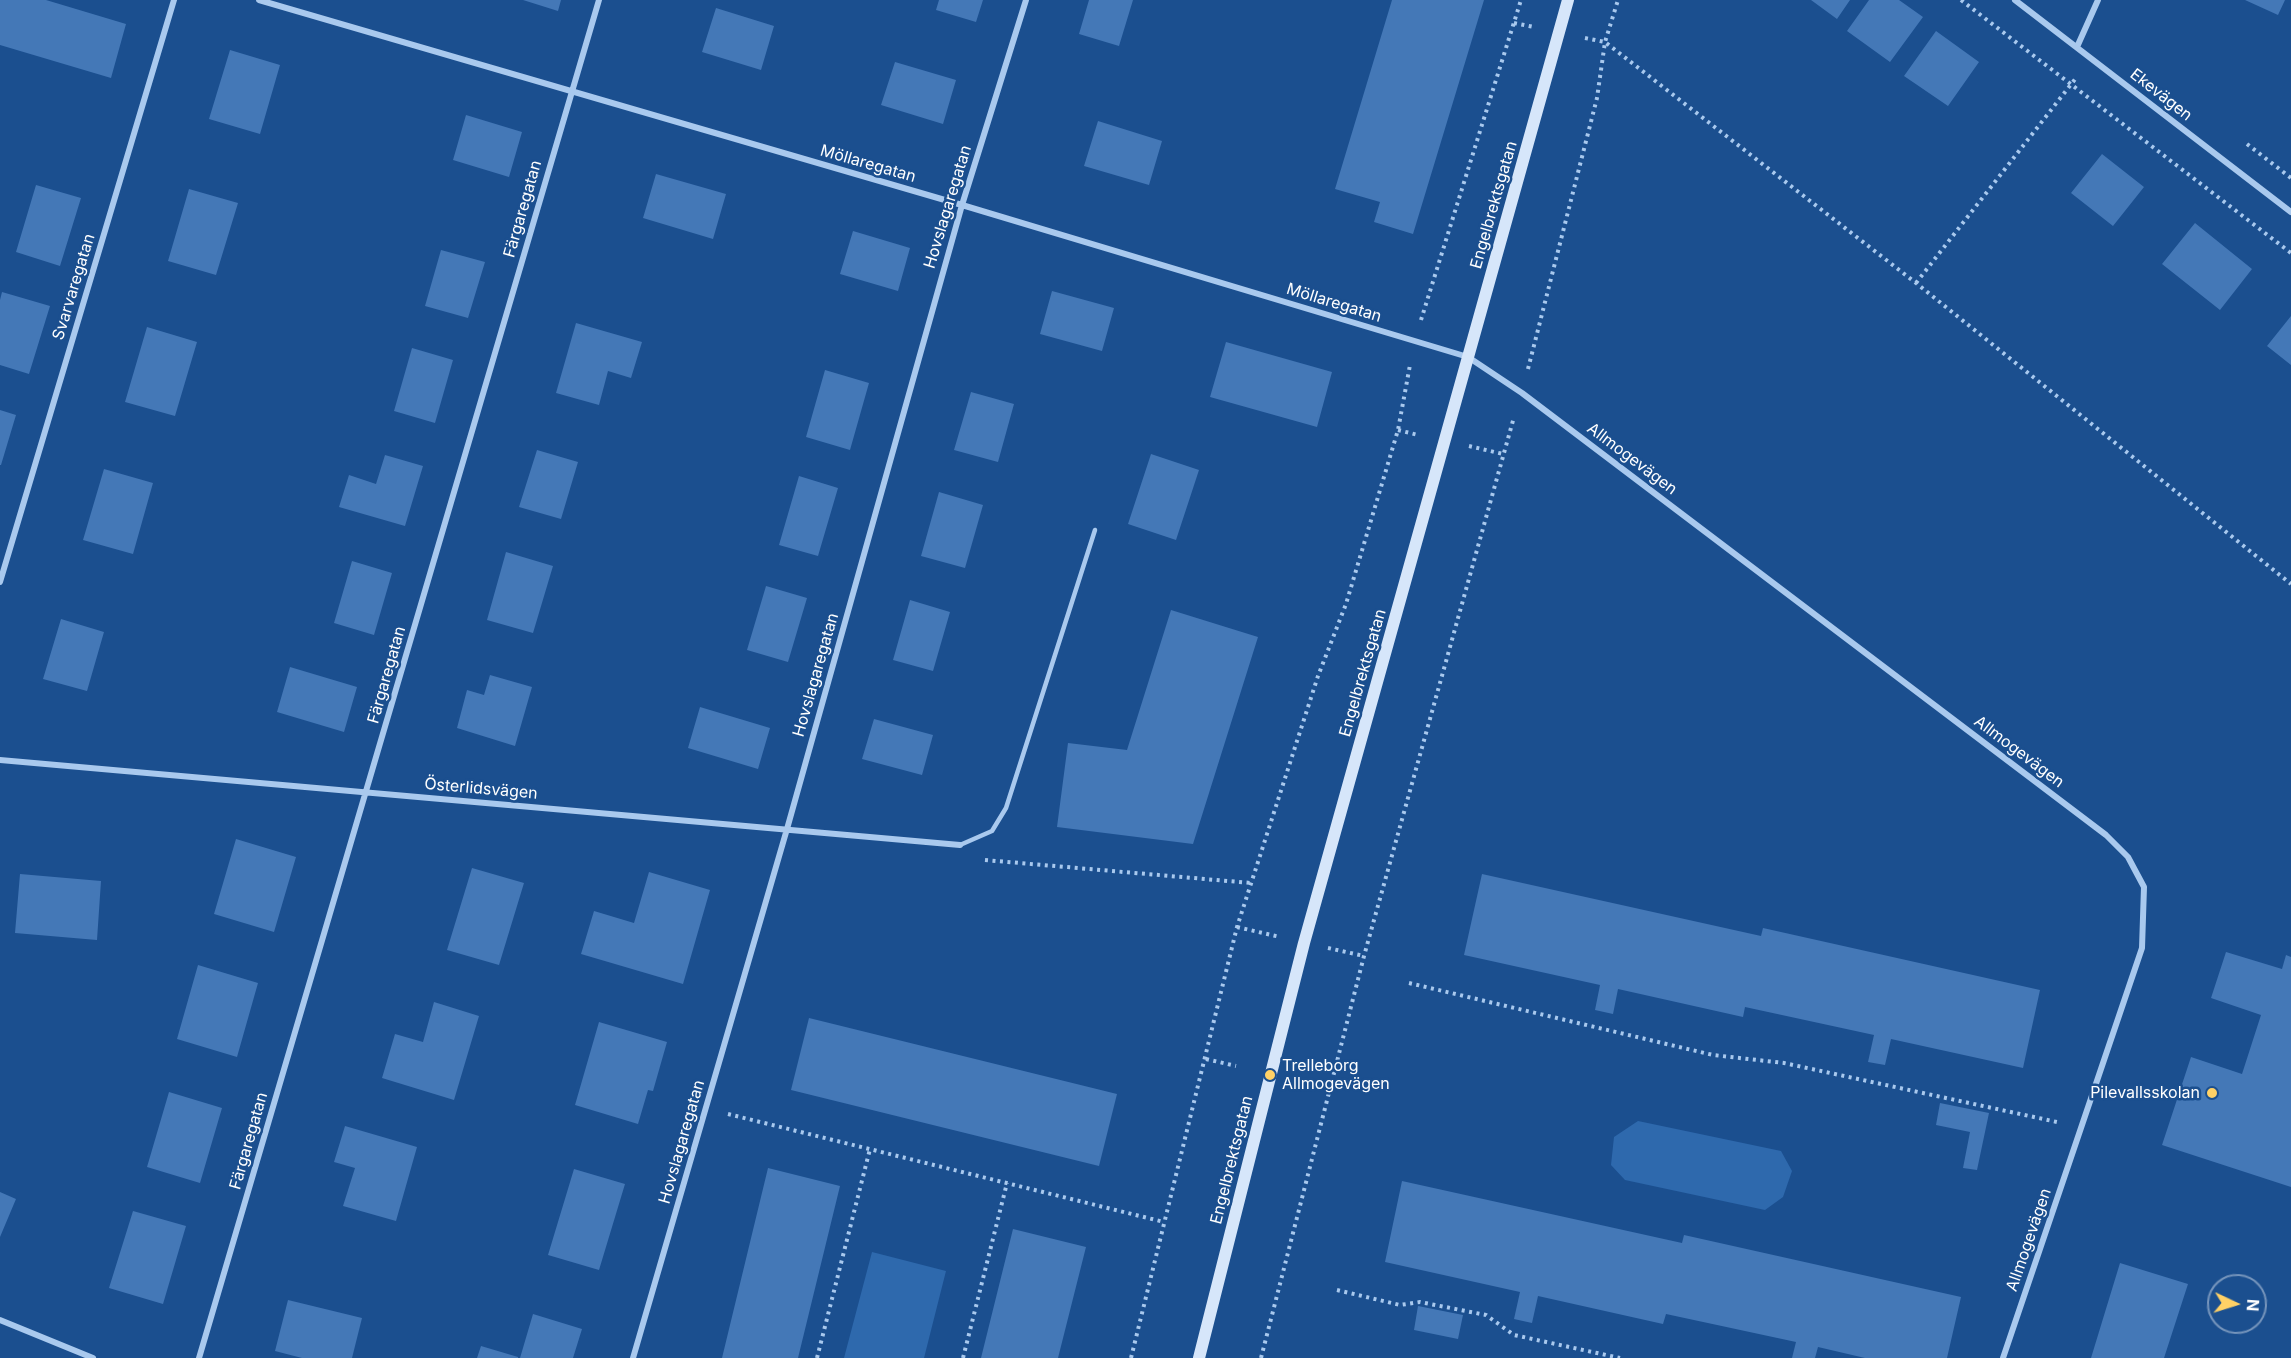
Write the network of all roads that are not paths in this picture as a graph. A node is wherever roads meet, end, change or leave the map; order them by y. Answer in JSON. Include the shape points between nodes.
{"nodes":[{"id":1,"x":174,"y":0,"type":"edge"},
{"id":2,"x":259,"y":0,"type":"edge"},
{"id":3,"x":599,"y":0,"type":"edge"},
{"id":4,"x":1026,"y":0,"type":"edge"},
{"id":5,"x":1568,"y":0,"type":"edge"},
{"id":6,"x":2015,"y":0,"type":"edge"},
{"id":7,"x":2098,"y":0,"type":"edge"},
{"id":8,"x":2077,"y":47,"type":"junction"},
{"id":9,"x":571,"y":93,"type":"junction"},
{"id":10,"x":962,"y":205,"type":"junction"},
{"id":11,"x":2291,"y":212,"type":"edge"},
{"id":12,"x":1468,"y":357,"type":"junction"},
{"id":13,"x":1095,"y":530,"type":"dead end"},
{"id":14,"x":0,"y":582,"type":"edge"},
{"id":15,"x":0,"y":760,"type":"edge"},
{"id":16,"x":366,"y":792,"type":"junction"},
{"id":17,"x":787,"y":829,"type":"junction"},
{"id":18,"x":960,"y":845,"type":"joint"},
{"id":19,"x":0,"y":1320,"type":"edge"},
{"id":20,"x":93,"y":1358,"type":"edge"},
{"id":21,"x":199,"y":1358,"type":"edge"},
{"id":22,"x":633,"y":1358,"type":"edge"},
{"id":23,"x":1199,"y":1358,"type":"edge"},
{"id":24,"x":2003,"y":1358,"type":"edge"}],
"edges":[{"from":1,"to":14,"type":"street","name":"Svarvaregatan"},
{"from":2,"to":9,"type":"street","name":"Möllaregatan"},
{"from":3,"to":9,"type":"street","name":"Färgaregatan"},
{"from":4,"to":10,"type":"street","name":"Hovslagaregatan"},
{"from":5,"to":12,"type":"main road","name":"Engelbrektsgatan"},
{"from":6,"to":8,"type":"street","name":"Ekevägen"},
{"from":7,"to":8,"type":"street"},
{"from":8,"to":11,"type":"street","name":"Ekevägen"},
{"from":9,"to":10,"type":"street","name":"Möllaregatan"},
{"from":9,"to":16,"type":"street","name":"Färgaregatan"},
{"from":10,"to":12,"type":"street","name":"Möllaregatan"},
{"from":10,"to":17,"type":"street","name":"Hovslagaregatan"},
{"from":12,"to":23,"type":"main road","name":"Engelbrektsgatan","via":[[1304,943]]},
{"from":12,"to":24,"type":"street","name":"Allmogevägen","via":[[1522,393],[2106,835],[2128,857],[2144,887],[2142,948]]},
{"from":13,"to":18,"type":"lane","via":[[1006,808],[992,831]]},
{"from":15,"to":16,"type":"street","name":"Österlidsvägen"},
{"from":16,"to":17,"type":"street","name":"Österlidsvägen"},
{"from":16,"to":21,"type":"street","name":"Färgaregatan"},
{"from":17,"to":18,"type":"street","name":"Österlidsvägen"},
{"from":17,"to":22,"type":"street","name":"Hovslagaregatan"},
{"from":19,"to":20,"type":"street"}]}
